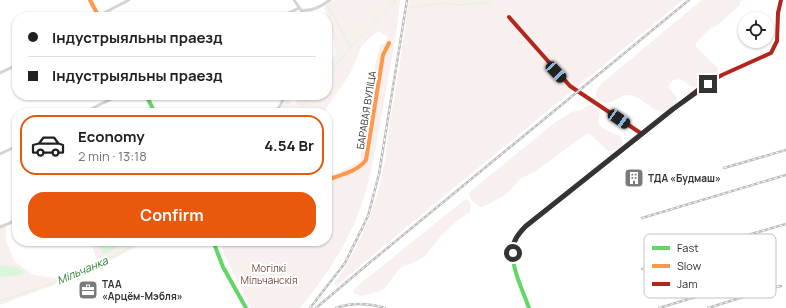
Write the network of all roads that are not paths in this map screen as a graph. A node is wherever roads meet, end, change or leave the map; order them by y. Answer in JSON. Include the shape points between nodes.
{"nodes":[{"id":1,"x":90,"y":0,"type":"edge"},
{"id":2,"x":129,"y":0,"type":"edge"},
{"id":3,"x":294,"y":0,"type":"edge"},
{"id":4,"x":330,"y":0,"type":"edge"},
{"id":5,"x":781,"y":0,"type":"edge"},
{"id":6,"x":300,"y":9,"type":"junction"},
{"id":7,"x":96,"y":12,"type":"edge"},
{"id":8,"x":108,"y":12,"type":"edge"},
{"id":9,"x":292,"y":12,"type":"edge"},
{"id":10,"x":302,"y":12,"type":"edge"},
{"id":11,"x":509,"y":17,"type":"dead end"},
{"id":12,"x":389,"y":43,"type":"dead end"},
{"id":13,"x":12,"y":67,"type":"edge"},
{"id":14,"x":0,"y":73,"type":"edge"},
{"id":15,"x":109,"y":100,"type":"edge"},
{"id":16,"x":93,"y":108,"type":"edge"},
{"id":17,"x":642,"y":134,"type":"junction"},
{"id":18,"x":12,"y":148,"type":"edge"},
{"id":19,"x":0,"y":154,"type":"edge"},
{"id":20,"x":332,"y":178,"type":"edge"},
{"id":21,"x":12,"y":222,"type":"edge"},
{"id":22,"x":0,"y":227,"type":"edge"},
{"id":23,"x":215,"y":246,"type":"edge"},
{"id":24,"x":246,"y":308,"type":"edge"},
{"id":25,"x":529,"y":308,"type":"edge"}],
"edges":[{"from":1,"to":7,"type":"street"},
{"from":2,"to":8,"type":"street"},
{"from":3,"to":6,"type":"street"},
{"from":4,"to":6,"type":"street","via":[[307,11]]},
{"from":5,"to":17,"type":"street","via":[[778,38],[772,53],[701,87]]},
{"from":6,"to":9,"type":"street"},
{"from":6,"to":10,"type":"street"},
{"from":11,"to":17,"type":"street","via":[[570,86]]},
{"from":12,"to":20,"type":"street","name":"БАРАВАЯ ВУЛІЦА","via":[[383,55],[366,160],[362,166]]},
{"from":13,"to":14,"type":"street"},
{"from":15,"to":16,"type":"street"},
{"from":17,"to":25,"type":"street","via":[[517,235],[512,249]]},
{"from":18,"to":19,"type":"street"},
{"from":21,"to":22,"type":"street"},
{"from":23,"to":24,"type":"street","via":[[233,288]]}]}
